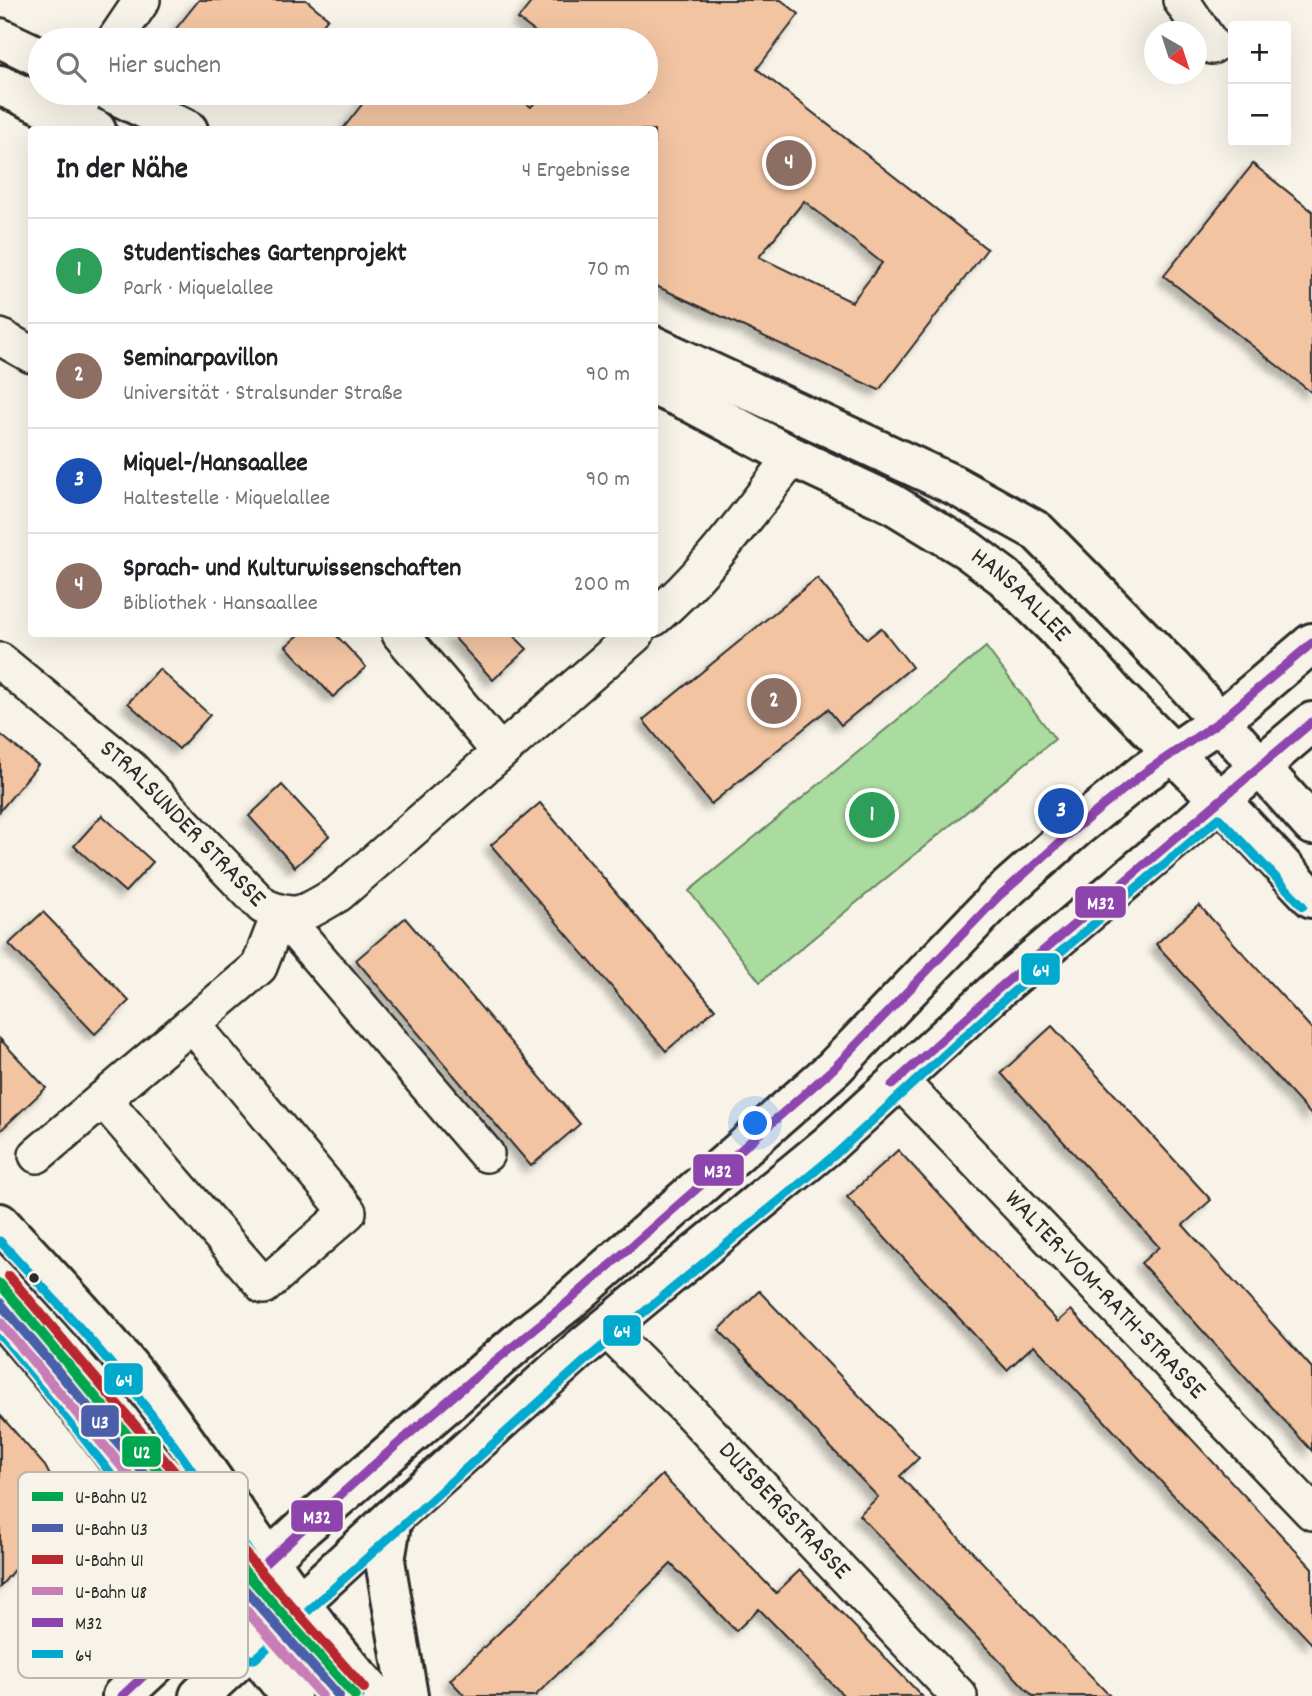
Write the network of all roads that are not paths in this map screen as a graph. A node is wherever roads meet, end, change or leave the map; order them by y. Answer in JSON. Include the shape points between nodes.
{"nodes":[{"id":1,"x":142,"y":0,"type":"edge"},
{"id":2,"x":1181,"y":0,"type":"edge"},
{"id":3,"x":123,"y":28,"type":"edge"},
{"id":4,"x":0,"y":38,"type":"edge"},
{"id":5,"x":1212,"y":46,"type":"dead end"},
{"id":6,"x":28,"y":51,"type":"edge"},
{"id":7,"x":0,"y":85,"type":"edge"},
{"id":8,"x":28,"y":95,"type":"edge"},
{"id":9,"x":59,"y":105,"type":"edge"},
{"id":10,"x":137,"y":105,"type":"edge"},
{"id":11,"x":85,"y":114,"type":"edge"},
{"id":12,"x":180,"y":126,"type":"edge"},
{"id":13,"x":0,"y":337,"type":"edge"},
{"id":14,"x":658,"y":348,"type":"edge"},
{"id":15,"x":28,"y":353,"type":"edge"},
{"id":16,"x":658,"y":388,"type":"edge"},
{"id":17,"x":793,"y":457,"type":"junction"},
{"id":18,"x":658,"y":615,"type":"edge"},
{"id":19,"x":403,"y":637,"type":"edge"},
{"id":20,"x":632,"y":637,"type":"edge"},
{"id":21,"x":1312,"y":643,"type":"edge"},
{"id":22,"x":0,"y":661,"type":"edge"},
{"id":23,"x":1220,"y":721,"type":"junction"},
{"id":24,"x":1312,"y":722,"type":"edge"},
{"id":25,"x":499,"y":751,"type":"junction"},
{"id":26,"x":1172,"y":753,"type":"junction"},
{"id":27,"x":1260,"y":767,"type":"junction"},
{"id":28,"x":1220,"y":801,"type":"junction"},
{"id":29,"x":1312,"y":825,"type":"edge"},
{"id":30,"x":1312,"y":898,"type":"edge"},
{"id":31,"x":280,"y":914,"type":"junction"},
{"id":32,"x":192,"y":1024,"type":"junction"},
{"id":33,"x":898,"y":1079,"type":"junction"},
{"id":34,"x":103,"y":1099,"type":"junction"},
{"id":35,"x":37,"y":1154,"type":"dead end"},
{"id":36,"x":486,"y":1154,"type":"dead end"},
{"id":37,"x":0,"y":1223,"type":"edge"},
{"id":38,"x":0,"y":1315,"type":"edge"},
{"id":39,"x":605,"y":1328,"type":"junction"},
{"id":40,"x":127,"y":1472,"type":"edge"},
{"id":41,"x":207,"y":1472,"type":"edge"},
{"id":42,"x":1312,"y":1512,"type":"edge"},
{"id":43,"x":392,"y":1518,"type":"junction"},
{"id":44,"x":248,"y":1529,"type":"edge"},
{"id":45,"x":270,"y":1559,"type":"junction"},
{"id":46,"x":248,"y":1579,"type":"edge"},
{"id":47,"x":299,"y":1603,"type":"junction"},
{"id":48,"x":248,"y":1643,"type":"edge"},
{"id":49,"x":251,"y":1647,"type":"junction"},
{"id":50,"x":248,"y":1650,"type":"edge"},
{"id":51,"x":141,"y":1678,"type":"edge"},
{"id":52,"x":218,"y":1678,"type":"edge"},
{"id":53,"x":122,"y":1696,"type":"edge"},
{"id":54,"x":199,"y":1696,"type":"edge"},
{"id":55,"x":291,"y":1696,"type":"edge"},
{"id":56,"x":376,"y":1696,"type":"edge"},
{"id":57,"x":408,"y":1696,"type":"edge"},
{"id":58,"x":959,"y":1696,"type":"edge"}],
"edges":[{"from":1,"to":3,"type":"street"},
{"from":2,"to":5,"type":"street"},
{"from":4,"to":6,"type":"main road"},
{"from":7,"to":8,"type":"main road"},
{"from":9,"to":11,"type":"main road"},
{"from":10,"to":12,"type":"main road"},
{"from":13,"to":15,"type":"street"},
{"from":14,"to":23,"type":"main road","name":"HANSAALLEE","via":[[954,485],[1037,531]]},
{"from":16,"to":17,"type":"main road","name":"HANSAALLEE"},
{"from":17,"to":18,"type":"street","via":[[736,531]]},
{"from":17,"to":26,"type":"main road","name":"HANSAALLEE","via":[[891,503],[1004,577]]},
{"from":19,"to":25,"type":"street"},
{"from":20,"to":25,"type":"street","name":"STRALSUNDER STRASSE"},
{"from":21,"to":23,"type":"main road"},
{"from":22,"to":31,"type":"street","name":"STRALSUNDER STRASSE","via":[[130,768],[263,906]]},
{"from":23,"to":26,"type":"main road"},
{"from":23,"to":27,"type":"main road","name":"HANSAALLEE"},
{"from":24,"to":27,"type":"main road"},
{"from":25,"to":31,"type":"street","name":"STRALSUNDER STRASSE","via":[[338,894],[300,915]]},
{"from":26,"to":28,"type":"main road","name":"HANSAALLEE"},
{"from":26,"to":45,"type":"main road","via":[[1121,790],[998,897],[834,1068]]},
{"from":27,"to":28,"type":"main road"},
{"from":27,"to":29,"type":"main road","name":"HANSAALLEE"},
{"from":28,"to":30,"type":"main road","name":"HANSAALLEE"},
{"from":28,"to":33,"type":"main road"},
{"from":31,"to":32,"type":"street","via":[[260,967]]},
{"from":31,"to":36,"type":"street"},
{"from":32,"to":34,"type":"street"},
{"from":32,"to":34,"type":"street","via":[[348,1212],[264,1286]]},
{"from":33,"to":39,"type":"main road","via":[[828,1145]]},
{"from":33,"to":42,"type":"street","name":"WALTER-VOM-RATH-STRASSE"},
{"from":34,"to":35,"type":"street"},
{"from":37,"to":41,"type":"main road","via":[[90,1319]]},
{"from":38,"to":40,"type":"main road"},
{"from":39,"to":43,"type":"main road"},
{"from":39,"to":58,"type":"street","name":"DUISBERGSTRASSE"},
{"from":43,"to":47,"type":"main road"},
{"from":43,"to":57,"type":"main road","via":[[385,1561]]},
{"from":44,"to":45,"type":"main road"},
{"from":45,"to":46,"type":"main road"},
{"from":45,"to":47,"type":"main road"},
{"from":47,"to":49,"type":"main road"},
{"from":47,"to":56,"type":"main road"},
{"from":48,"to":49,"type":"main road"},
{"from":49,"to":50,"type":"main road"},
{"from":49,"to":55,"type":"main road"},
{"from":51,"to":53,"type":"main road"},
{"from":52,"to":54,"type":"main road"}]}
